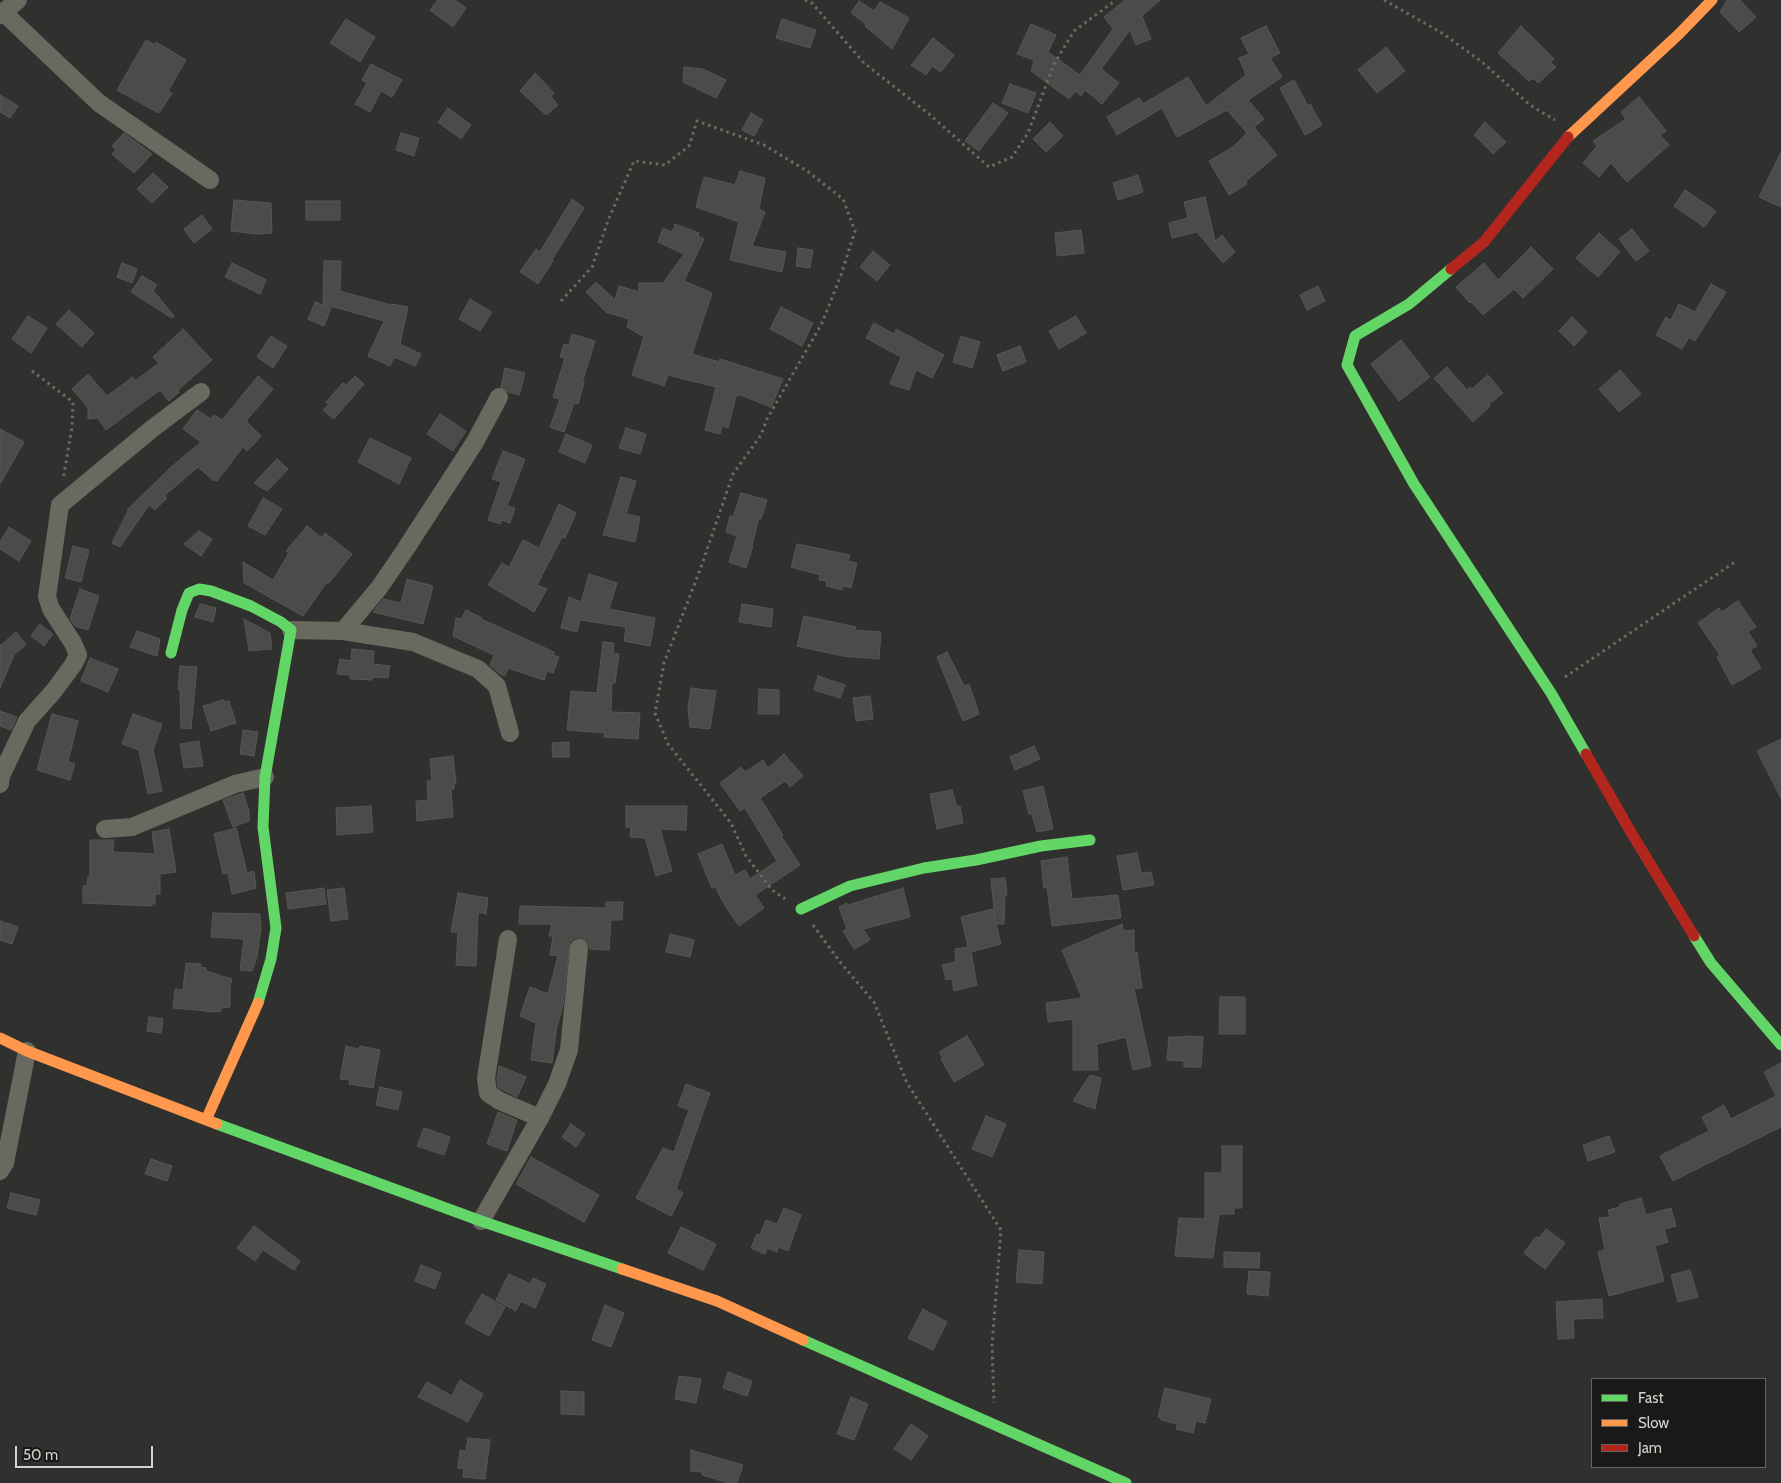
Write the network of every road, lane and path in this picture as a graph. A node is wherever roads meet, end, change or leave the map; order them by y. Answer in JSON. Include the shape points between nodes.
{"nodes":[{"id":1,"x":18,"y":0,"type":"edge"},
{"id":2,"x":805,"y":0,"type":"edge"},
{"id":3,"x":1116,"y":0,"type":"edge"},
{"id":4,"x":1384,"y":0,"type":"edge"},
{"id":5,"x":1712,"y":0,"type":"edge"},
{"id":6,"x":2,"y":14,"type":"edge"},
{"id":7,"x":1572,"y":131,"type":"junction"},
{"id":8,"x":210,"y":180,"type":"dead end"},
{"id":9,"x":561,"y":301,"type":"dead end"},
{"id":10,"x":32,"y":371,"type":"dead end"},
{"id":11,"x":201,"y":392,"type":"dead end"},
{"id":12,"x":499,"y":397,"type":"dead end"},
{"id":13,"x":60,"y":505,"type":"junction"},
{"id":14,"x":1734,"y":562,"type":"dead end"},
{"id":15,"x":290,"y":630,"type":"junction"},
{"id":16,"x":344,"y":631,"type":"junction"},
{"id":17,"x":171,"y":653,"type":"dead end"},
{"id":18,"x":1548,"y":688,"type":"junction"},
{"id":19,"x":510,"y":733,"type":"dead end"},
{"id":20,"x":265,"y":778,"type":"junction"},
{"id":21,"x":0,"y":784,"type":"edge"},
{"id":22,"x":105,"y":829,"type":"dead end"},
{"id":23,"x":1090,"y":840,"type":"dead end"},
{"id":24,"x":800,"y":909,"type":"junction"},
{"id":25,"x":508,"y":939,"type":"dead end"},
{"id":26,"x":579,"y":948,"type":"dead end"},
{"id":27,"x":0,"y":1038,"type":"edge"},
{"id":28,"x":1781,"y":1045,"type":"edge"},
{"id":29,"x":27,"y":1051,"type":"junction"},
{"id":30,"x":540,"y":1118,"type":"junction"},
{"id":31,"x":206,"y":1120,"type":"junction"},
{"id":32,"x":0,"y":1171,"type":"edge"},
{"id":33,"x":481,"y":1221,"type":"junction"},
{"id":34,"x":1006,"y":1430,"type":"junction"},
{"id":35,"x":1126,"y":1483,"type":"edge"}],
"edges":[{"from":1,"to":6,"type":"street"},
{"from":2,"to":3,"type":"path","via":[[811,2],[864,62],[989,166],[1012,157],[1028,133],[1054,64],[1074,31]]},
{"from":4,"to":7,"type":"path","via":[[1442,33],[1482,62],[1530,105]]},
{"from":5,"to":7,"type":"street"},
{"from":6,"to":8,"type":"street","via":[[99,103]]},
{"from":7,"to":18,"type":"street","via":[[1484,242],[1409,304],[1355,336],[1347,365],[1414,484]]},
{"from":9,"to":24,"type":"path","via":[[592,267],[634,161],[665,165],[689,146],[697,121],[764,145],[807,171],[843,199],[855,232],[841,275],[822,323],[761,435],[733,474],[664,663],[654,714],[668,744],[731,823],[746,856],[772,890]]},
{"from":10,"to":13,"type":"path","via":[[73,402]]},
{"from":11,"to":13,"type":"street"},
{"from":12,"to":16,"type":"street","via":[[475,442],[405,550]]},
{"from":13,"to":21,"type":"street","via":[[47,597],[78,655],[53,692],[27,721]]},
{"from":14,"to":18,"type":"path"},
{"from":15,"to":16,"type":"street"},
{"from":15,"to":17,"type":"street","via":[[251,606],[199,589],[189,593]]},
{"from":15,"to":20,"type":"street"},
{"from":16,"to":19,"type":"street","via":[[413,642],[478,669],[497,686]]},
{"from":18,"to":28,"type":"street","via":[[1711,963]]},
{"from":20,"to":22,"type":"street","via":[[235,784],[132,827]]},
{"from":20,"to":31,"type":"street","via":[[263,827],[276,928],[271,959],[257,1005]]},
{"from":23,"to":24,"type":"street","via":[[924,868],[850,886]]},
{"from":24,"to":34,"type":"path","via":[[874,1002],[907,1083],[1001,1230],[992,1346],[994,1409]]},
{"from":25,"to":30,"type":"street","via":[[486,1078],[488,1093]]},
{"from":26,"to":30,"type":"street","via":[[569,1050]]},
{"from":27,"to":29,"type":"street"},
{"from":29,"to":31,"type":"street"},
{"from":29,"to":32,"type":"street","via":[[5,1163]]},
{"from":30,"to":33,"type":"street"},
{"from":31,"to":33,"type":"street"},
{"from":33,"to":34,"type":"street","via":[[717,1301]]},
{"from":34,"to":35,"type":"street"}]}
